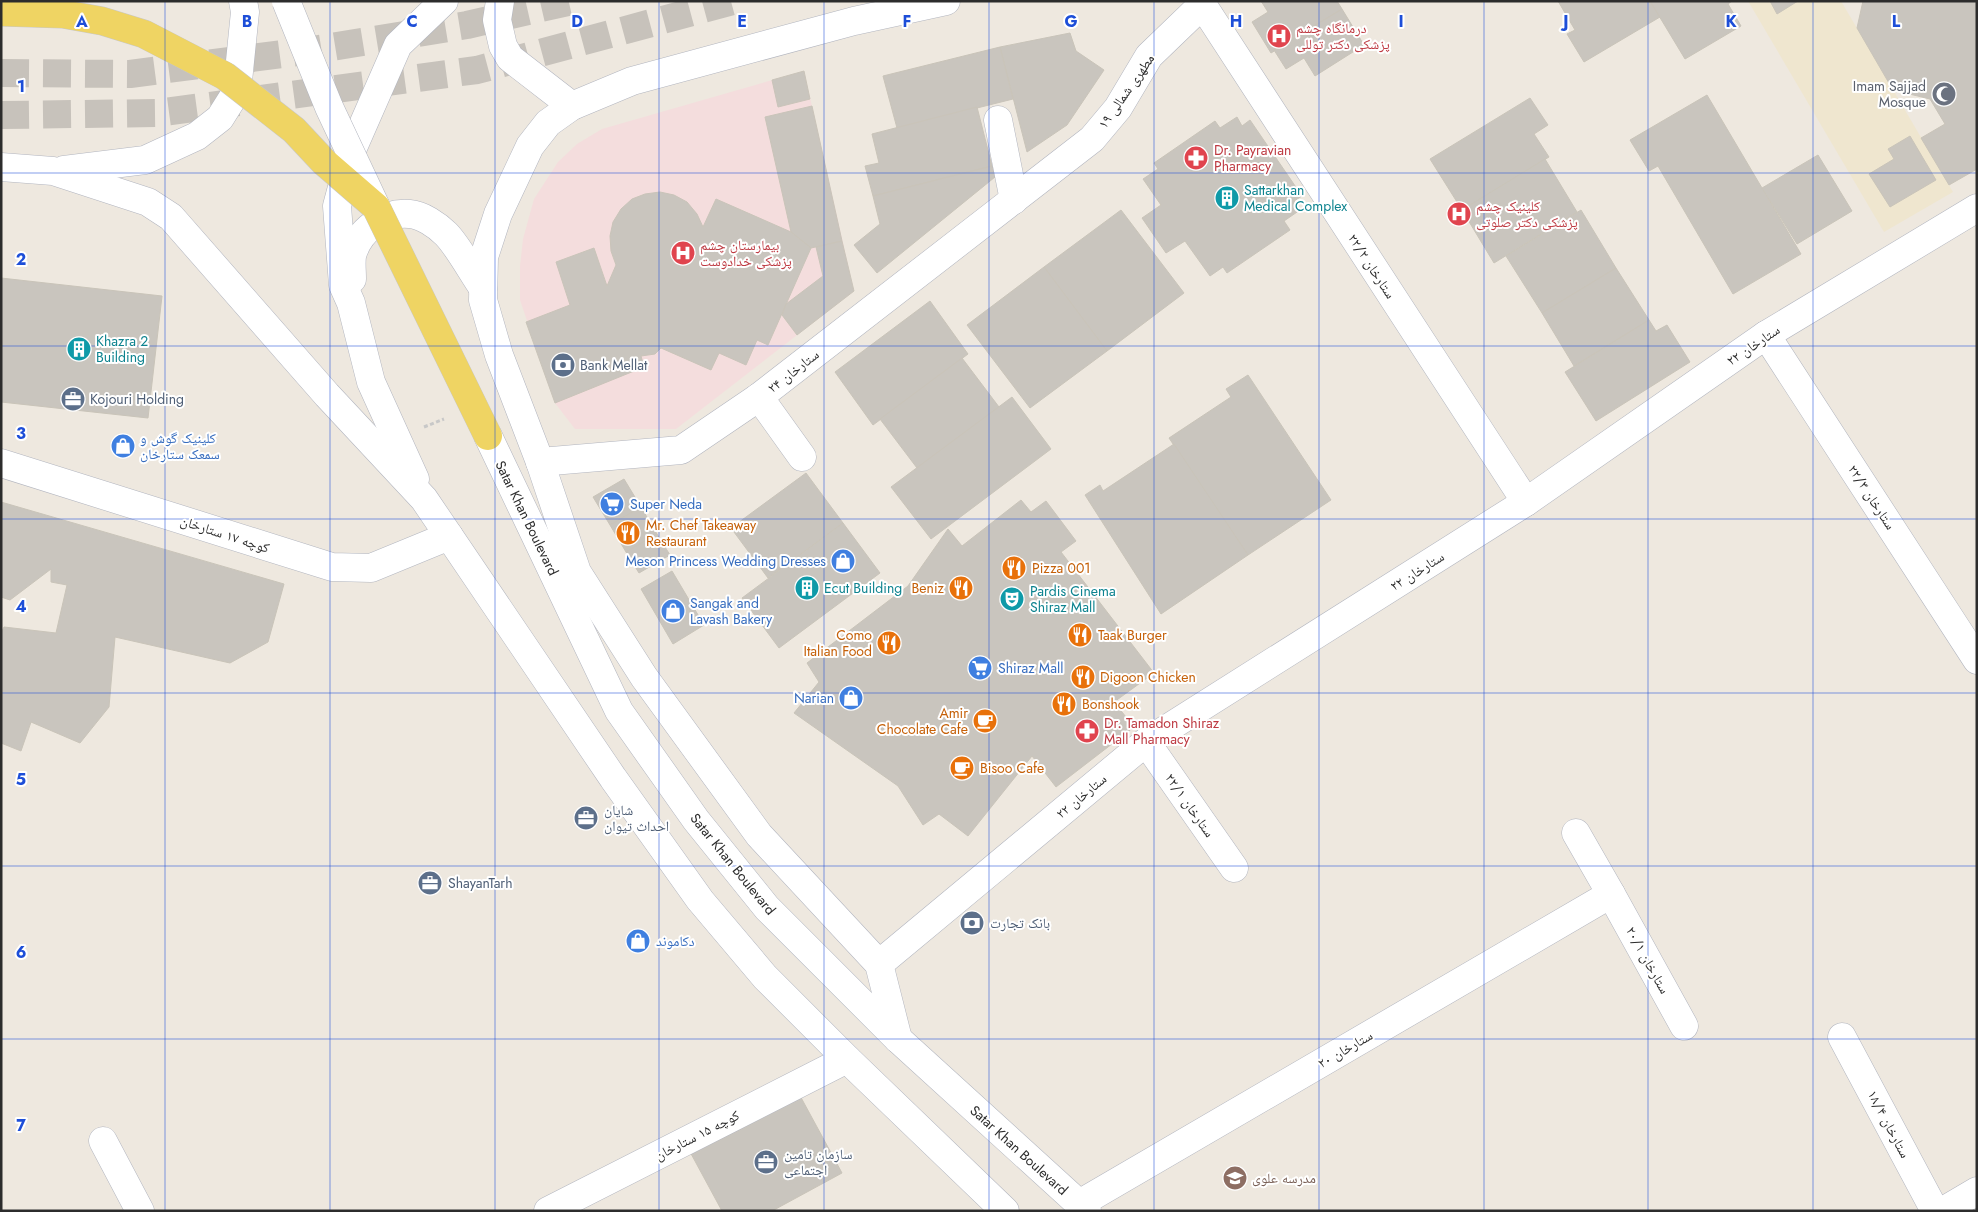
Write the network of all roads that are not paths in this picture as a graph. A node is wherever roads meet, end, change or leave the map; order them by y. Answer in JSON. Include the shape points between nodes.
{"nodes":[{"id":1,"x":286,"y":1,"type":"edge"},
{"id":2,"x":444,"y":1,"type":"edge"},
{"id":3,"x":500,"y":1,"type":"edge"},
{"id":4,"x":946,"y":1,"type":"edge"},
{"id":5,"x":1201,"y":3,"type":"edge"},
{"id":6,"x":245,"y":5,"type":"edge"},
{"id":7,"x":1,"y":12,"type":"edge"},
{"id":8,"x":572,"y":106,"type":"junction"},
{"id":9,"x":998,"y":120,"type":"dead end"},
{"id":10,"x":1,"y":167,"type":"edge"},
{"id":11,"x":53,"y":172,"type":"junction"},
{"id":12,"x":1014,"y":200,"type":"junction"},
{"id":13,"x":376,"y":207,"type":"junction"},
{"id":14,"x":1977,"y":208,"type":"edge"},
{"id":15,"x":483,"y":288,"type":"junction"},
{"id":16,"x":351,"y":304,"type":"junction"},
{"id":17,"x":1766,"y":335,"type":"junction"},
{"id":18,"x":759,"y":397,"type":"junction"},
{"id":19,"x":488,"y":436,"type":"joint"},
{"id":20,"x":802,"y":457,"type":"dead end"},
{"id":21,"x":540,"y":462,"type":"junction"},
{"id":22,"x":1,"y":463,"type":"edge"},
{"id":23,"x":424,"y":499,"type":"junction"},
{"id":24,"x":1526,"y":502,"type":"junction"},
{"id":25,"x":449,"y":536,"type":"junction"},
{"id":26,"x":1977,"y":660,"type":"edge"},
{"id":27,"x":1146,"y":742,"type":"junction"},
{"id":28,"x":1576,"y":833,"type":"dead end"},
{"id":29,"x":1234,"y":868,"type":"dead end"},
{"id":30,"x":1611,"y":894,"type":"junction"},
{"id":31,"x":879,"y":964,"type":"junction"},
{"id":32,"x":1684,"y":1026,"type":"dead end"},
{"id":33,"x":1842,"y":1037,"type":"dead end"},
{"id":34,"x":898,"y":1039,"type":"junction"},
{"id":35,"x":846,"y":1059,"type":"junction"},
{"id":36,"x":104,"y":1141,"type":"dead end"},
{"id":37,"x":1977,"y":1191,"type":"edge"},
{"id":38,"x":1083,"y":1207,"type":"edge"},
{"id":39,"x":140,"y":1211,"type":"edge"},
{"id":40,"x":548,"y":1211,"type":"edge"},
{"id":41,"x":1005,"y":1211,"type":"edge"},
{"id":42,"x":1935,"y":1211,"type":"edge"},
{"id":43,"x":1943,"y":1211,"type":"edge"}],
"edges":[{"from":1,"to":13,"type":"street","bridge":true,"via":[[329,107]]},
{"from":2,"to":16,"type":"street","via":[[398,45],[352,150],[337,206],[343,285]]},
{"from":3,"to":8,"type":"street","via":[[496,20],[510,58]]},
{"from":4,"to":8,"type":"street","via":[[854,21],[641,79]]},
{"from":5,"to":12,"type":"street","name":"۱۹ مطهری شمالی","via":[[1149,56],[1118,108],[1092,139]]},
{"from":5,"to":24,"type":"street","name":"۲۲/۲ ستارخان"},
{"from":6,"to":11,"type":"street","via":[[237,91],[220,118],[197,136],[145,160]]},
{"from":7,"to":13,"type":"main road","bridge":true,"via":[[63,14],[102,21],[144,34],[184,54],[225,76],[264,105]]},
{"from":8,"to":15,"type":"street","via":[[548,123],[530,146],[513,178],[484,257]]},
{"from":9,"to":12,"type":"street"},
{"from":10,"to":11,"type":"street"},
{"from":11,"to":23,"type":"street","via":[[148,202],[171,217],[327,395]]},
{"from":12,"to":18,"type":"street","name":"۲۴ ستارخان"},
{"from":13,"to":19,"type":"main road","bridge":true},
{"from":14,"to":17,"type":"street","name":"۲۲ ستارخان"},
{"from":15,"to":16,"type":"street","via":[[447,235],[427,220],[410,214],[375,222],[362,235],[352,255]]},
{"from":15,"to":21,"type":"street","via":[[483,300],[498,355]]},
{"from":16,"to":23,"type":"street","via":[[371,382]]},
{"from":17,"to":24,"type":"street","name":"۲۲ ستارخان"},
{"from":17,"to":26,"type":"street","name":"۲۲/۳ ستارخان"},
{"from":18,"to":20,"type":"street"},
{"from":18,"to":21,"type":"street","name":"۲۴ ستارخان","via":[[681,450]]},
{"from":19,"to":34,"type":"street","name":"Satar Khan Boulevard","via":[[619,710],[696,820],[767,908]]},
{"from":21,"to":31,"type":"street","via":[[577,572],[644,677],[758,835]]},
{"from":22,"to":25,"type":"street","name":"کوچه ۱۷ ستارخان","via":[[332,567],[371,568]]},
{"from":23,"to":25,"type":"street"},
{"from":24,"to":27,"type":"street","name":"۲۲ ستارخان"},
{"from":25,"to":35,"type":"street","via":[[607,770],[700,900],[766,977]]},
{"from":27,"to":29,"type":"street","name":"۲۲/۱ ستارخان"},
{"from":27,"to":31,"type":"street","name":"۲۲ ستارخان"},
{"from":28,"to":30,"type":"street","name":"۲۰/۱ ستارخان"},
{"from":30,"to":32,"type":"street","name":"۲۰/۱ ستارخان"},
{"from":30,"to":38,"type":"street","name":"۲۰ ستارخان"},
{"from":31,"to":34,"type":"street"},
{"from":33,"to":42,"type":"street","name":"۱۸/۴ ستارخان"},
{"from":34,"to":38,"type":"street","name":"Satar Khan Boulevard"},
{"from":35,"to":40,"type":"street","name":"کوچه ۱۵ ستارخان"},
{"from":35,"to":41,"type":"street"},
{"from":36,"to":39,"type":"street"},
{"from":37,"to":43,"type":"street"}]}
